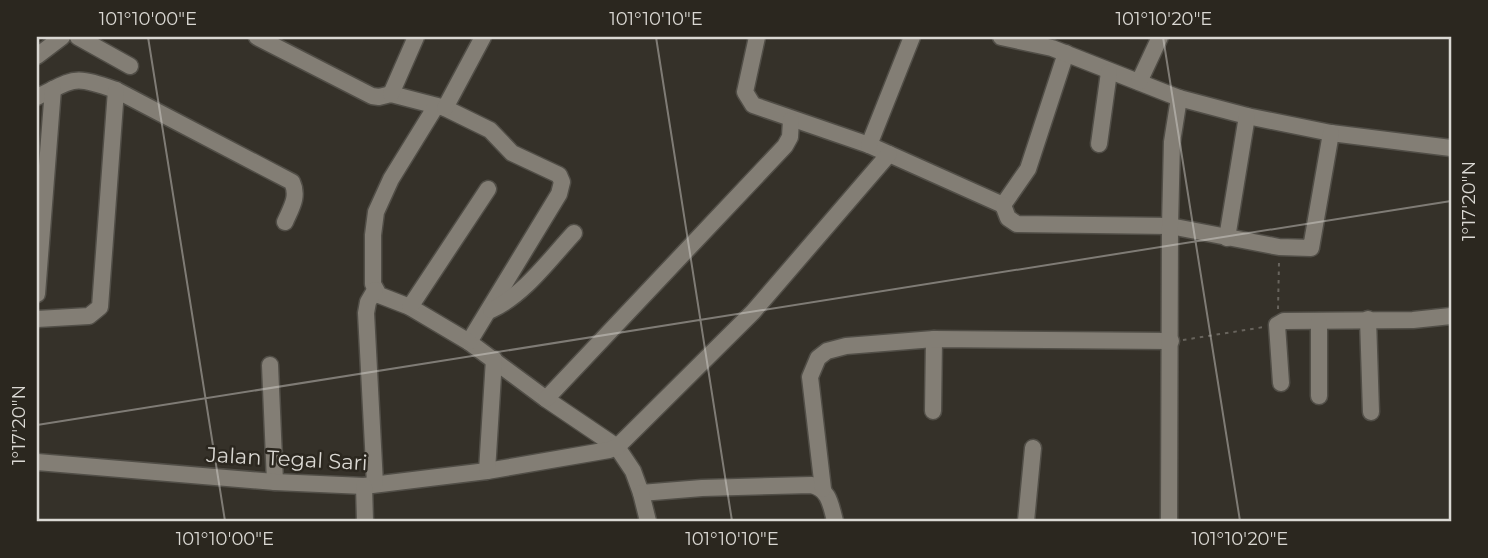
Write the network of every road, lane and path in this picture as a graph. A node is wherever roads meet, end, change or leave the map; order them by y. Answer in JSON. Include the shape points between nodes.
{"nodes":[{"id":1,"x":62,"y":37,"type":"edge"},
{"id":2,"x":78,"y":37,"type":"edge"},
{"id":3,"x":257,"y":37,"type":"edge"},
{"id":4,"x":416,"y":37,"type":"edge"},
{"id":5,"x":483,"y":37,"type":"edge"},
{"id":6,"x":757,"y":37,"type":"edge"},
{"id":7,"x":912,"y":37,"type":"edge"},
{"id":8,"x":1001,"y":37,"type":"edge"},
{"id":9,"x":1160,"y":37,"type":"edge"},
{"id":10,"x":282,"y":43,"type":"edge"},
{"id":11,"x":1059,"y":46,"type":"edge"},
{"id":12,"x":37,"y":55,"type":"edge"},
{"id":13,"x":130,"y":66,"type":"dead end"},
{"id":14,"x":1109,"y":72,"type":"junction"},
{"id":15,"x":1139,"y":82,"type":"junction"},
{"id":16,"x":54,"y":89,"type":"junction"},
{"id":17,"x":116,"y":90,"type":"junction"},
{"id":18,"x":391,"y":94,"type":"junction"},
{"id":19,"x":37,"y":97,"type":"edge"},
{"id":20,"x":1179,"y":97,"type":"junction"},
{"id":21,"x":1451,"y":102,"type":"edge"},
{"id":22,"x":440,"y":107,"type":"junction"},
{"id":23,"x":1247,"y":116,"type":"junction"},
{"id":24,"x":791,"y":120,"type":"junction"},
{"id":25,"x":43,"y":125,"type":"edge"},
{"id":26,"x":1331,"y":133,"type":"junction"},
{"id":27,"x":1451,"y":137,"type":"edge"},
{"id":28,"x":1099,"y":144,"type":"dead end"},
{"id":29,"x":869,"y":145,"type":"junction"},
{"id":30,"x":1451,"y":148,"type":"edge"},
{"id":31,"x":889,"y":154,"type":"junction"},
{"id":32,"x":488,"y":189,"type":"dead end"},
{"id":33,"x":1003,"y":205,"type":"junction"},
{"id":34,"x":285,"y":222,"type":"dead end"},
{"id":35,"x":1170,"y":226,"type":"junction"},
{"id":36,"x":574,"y":233,"type":"dead end"},
{"id":37,"x":1227,"y":238,"type":"junction"},
{"id":38,"x":1279,"y":247,"type":"junction"},
{"id":39,"x":375,"y":290,"type":"junction"},
{"id":40,"x":37,"y":293,"type":"edge"},
{"id":41,"x":410,"y":307,"type":"junction"},
{"id":42,"x":488,"y":311,"type":"junction"},
{"id":43,"x":1451,"y":316,"type":"edge"},
{"id":44,"x":37,"y":319,"type":"edge"},
{"id":45,"x":1368,"y":319,"type":"junction"},
{"id":46,"x":1319,"y":321,"type":"junction"},
{"id":47,"x":1278,"y":325,"type":"junction"},
{"id":48,"x":934,"y":339,"type":"junction"},
{"id":49,"x":1171,"y":341,"type":"junction"},
{"id":50,"x":469,"y":342,"type":"junction"},
{"id":51,"x":494,"y":359,"type":"junction"},
{"id":52,"x":270,"y":365,"type":"dead end"},
{"id":53,"x":1281,"y":383,"type":"dead end"},
{"id":54,"x":1319,"y":396,"type":"dead end"},
{"id":55,"x":546,"y":399,"type":"junction"},
{"id":56,"x":933,"y":411,"type":"dead end"},
{"id":57,"x":1371,"y":412,"type":"dead end"},
{"id":58,"x":617,"y":447,"type":"junction"},
{"id":59,"x":1033,"y":448,"type":"dead end"},
{"id":60,"x":37,"y":462,"type":"edge"},
{"id":61,"x":487,"y":471,"type":"junction"},
{"id":62,"x":275,"y":482,"type":"junction"},
{"id":63,"x":369,"y":485,"type":"junction"},
{"id":64,"x":822,"y":489,"type":"junction"},
{"id":65,"x":641,"y":492,"type":"junction"},
{"id":66,"x":365,"y":521,"type":"edge"},
{"id":67,"x":648,"y":521,"type":"edge"},
{"id":68,"x":835,"y":521,"type":"edge"},
{"id":69,"x":1026,"y":521,"type":"edge"},
{"id":70,"x":1170,"y":521,"type":"edge"}],
"edges":[{"from":1,"to":12,"type":"street"},
{"from":2,"to":13,"type":"street"},
{"from":3,"to":10,"type":"street"},
{"from":4,"to":18,"type":"street"},
{"from":5,"to":22,"type":"street"},
{"from":6,"to":24,"type":"street","via":[[747,98],[760,109]]},
{"from":7,"to":29,"type":"street"},
{"from":8,"to":11,"type":"street"},
{"from":9,"to":15,"type":"street"},
{"from":10,"to":18,"type":"street","via":[[372,96]]},
{"from":11,"to":14,"type":"street"},
{"from":11,"to":33,"type":"street","via":[[1028,169]]},
{"from":14,"to":15,"type":"street"},
{"from":14,"to":28,"type":"street"},
{"from":15,"to":20,"type":"street"},
{"from":16,"to":17,"type":"street","via":[[77,79]]},
{"from":16,"to":19,"type":"street"},
{"from":16,"to":25,"type":"street"},
{"from":17,"to":34,"type":"street","via":[[292,182],[295,201]]},
{"from":17,"to":44,"type":"street","via":[[100,307],[89,316]]},
{"from":18,"to":22,"type":"street"},
{"from":20,"to":23,"type":"street"},
{"from":20,"to":35,"type":"street","via":[[1172,142]]},
{"from":21,"to":27,"type":"path"},
{"from":22,"to":39,"type":"street","via":[[391,179],[376,212]]},
{"from":22,"to":42,"type":"street","via":[[489,130],[508,150],[559,176],[562,182]]},
{"from":23,"to":26,"type":"street"},
{"from":23,"to":37,"type":"street"},
{"from":24,"to":29,"type":"street"},
{"from":24,"to":55,"type":"street","via":[[785,146]]},
{"from":25,"to":40,"type":"street"},
{"from":26,"to":30,"type":"street"},
{"from":26,"to":38,"type":"street","via":[[1313,246]]},
{"from":29,"to":31,"type":"street"},
{"from":31,"to":33,"type":"street"},
{"from":31,"to":58,"type":"street","via":[[753,312]]},
{"from":32,"to":41,"type":"street"},
{"from":33,"to":35,"type":"street","via":[[1007,218],[1017,225]]},
{"from":35,"to":37,"type":"street"},
{"from":35,"to":49,"type":"street"},
{"from":36,"to":42,"type":"street","via":[[523,288]]},
{"from":37,"to":38,"type":"street"},
{"from":38,"to":47,"type":"path"},
{"from":39,"to":41,"type":"street"},
{"from":39,"to":63,"type":"street","via":[[366,313]]},
{"from":41,"to":50,"type":"street"},
{"from":42,"to":50,"type":"street"},
{"from":43,"to":45,"type":"street"},
{"from":45,"to":46,"type":"street"},
{"from":45,"to":57,"type":"street"},
{"from":46,"to":47,"type":"street"},
{"from":46,"to":54,"type":"street"},
{"from":47,"to":49,"type":"path"},
{"from":47,"to":53,"type":"street"},
{"from":48,"to":49,"type":"street"},
{"from":48,"to":56,"type":"street"},
{"from":48,"to":64,"type":"street","via":[[846,346],[818,358],[810,371],[810,387]]},
{"from":49,"to":70,"type":"street"},
{"from":50,"to":51,"type":"street"},
{"from":51,"to":55,"type":"street"},
{"from":51,"to":61,"type":"street"},
{"from":52,"to":62,"type":"street"},
{"from":55,"to":58,"type":"street"},
{"from":58,"to":61,"type":"street","name":"Jalan Tegal Sari"},
{"from":58,"to":65,"type":"street"},
{"from":59,"to":69,"type":"street"},
{"from":60,"to":62,"type":"street","name":"Jalan Tegal Sari"},
{"from":61,"to":63,"type":"street","name":"Jalan Tegal Sari"},
{"from":62,"to":63,"type":"street","name":"Jalan Tegal Sari"},
{"from":63,"to":66,"type":"street"},
{"from":64,"to":65,"type":"street","via":[[803,484]]},
{"from":64,"to":68,"type":"street"},
{"from":65,"to":67,"type":"street"}]}
